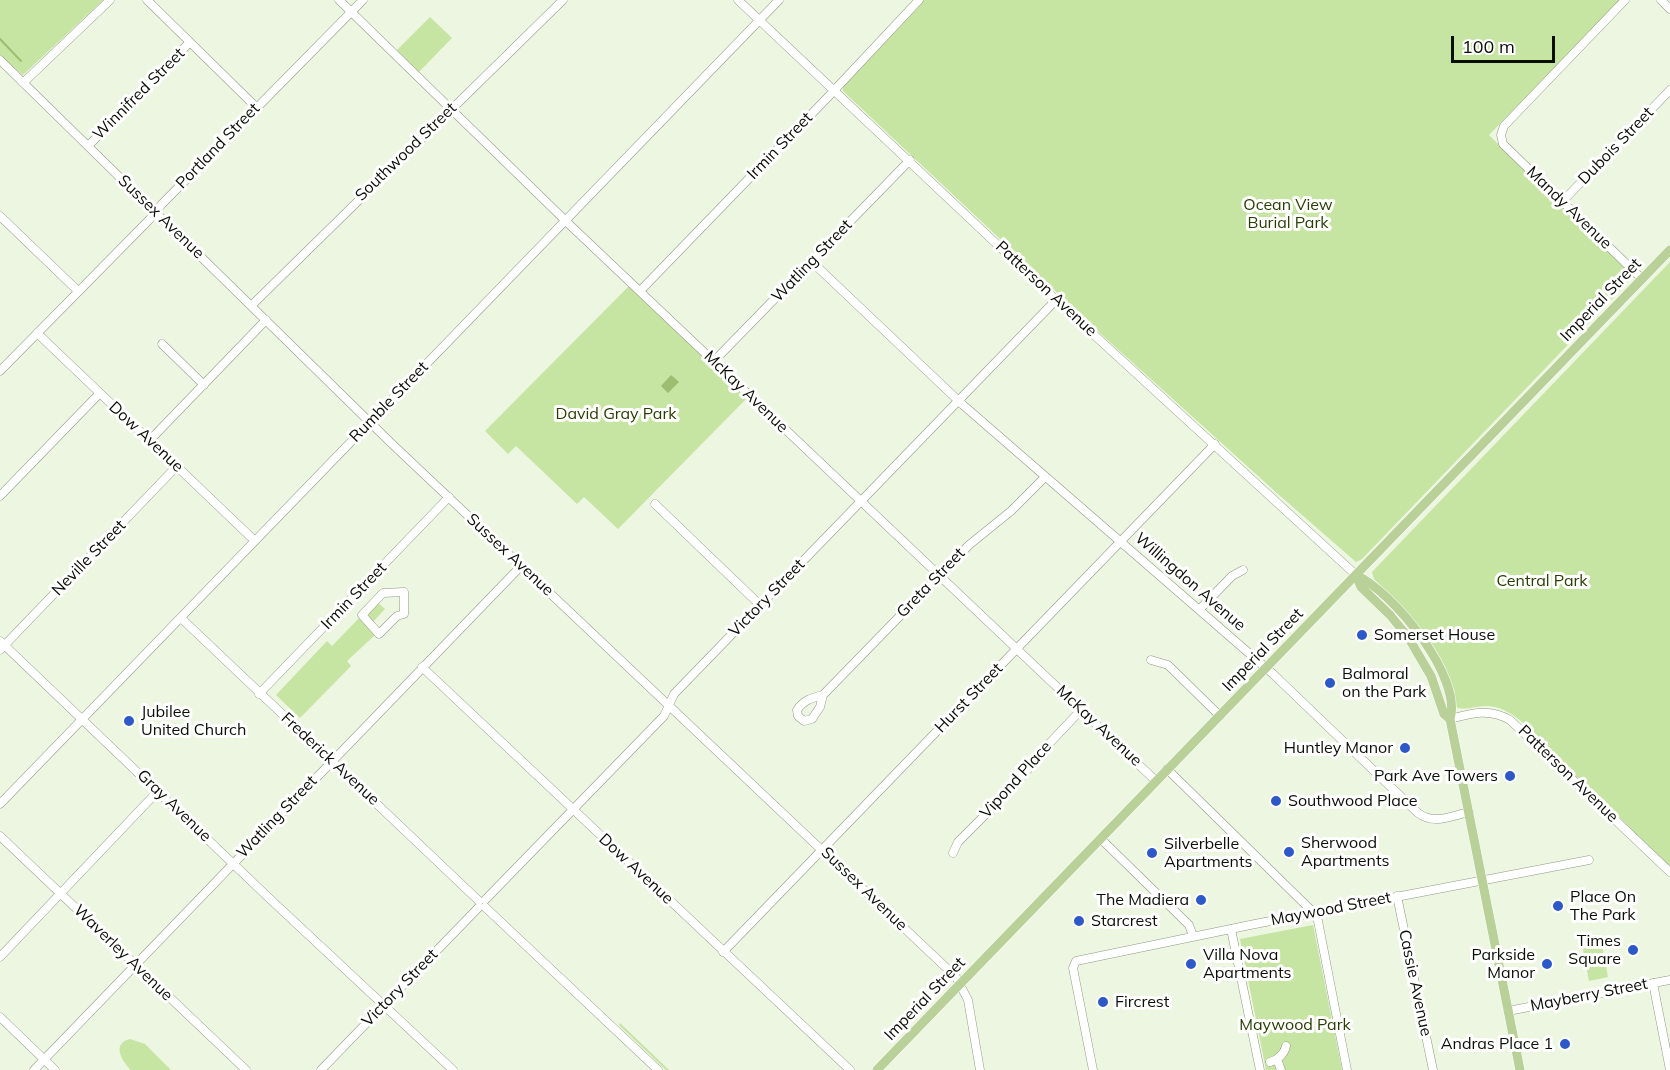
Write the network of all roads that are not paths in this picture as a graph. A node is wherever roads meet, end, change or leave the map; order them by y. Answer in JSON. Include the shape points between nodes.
{"nodes":[{"id":1,"x":110,"y":0,"type":"edge"},
{"id":2,"x":147,"y":0,"type":"edge"},
{"id":3,"x":339,"y":0,"type":"edge"},
{"id":4,"x":363,"y":0,"type":"edge"},
{"id":5,"x":563,"y":0,"type":"edge"},
{"id":6,"x":738,"y":0,"type":"edge"},
{"id":7,"x":779,"y":0,"type":"edge"},
{"id":8,"x":919,"y":0,"type":"edge"},
{"id":9,"x":1625,"y":0,"type":"edge"},
{"id":10,"x":1661,"y":0,"type":"edge"},
{"id":11,"x":1670,"y":9,"type":"edge"},
{"id":12,"x":351,"y":12,"type":"junction"},
{"id":13,"x":759,"y":21,"type":"junction"},
{"id":14,"x":190,"y":42,"type":"junction"},
{"id":15,"x":0,"y":60,"type":"edge"},
{"id":16,"x":24,"y":83,"type":"junction"},
{"id":17,"x":835,"y":89,"type":"junction"},
{"id":18,"x":1670,"y":90,"type":"edge"},
{"id":19,"x":256,"y":107,"type":"junction"},
{"id":20,"x":451,"y":108,"type":"junction"},
{"id":21,"x":88,"y":146,"type":"junction"},
{"id":22,"x":910,"y":160,"type":"junction"},
{"id":23,"x":1562,"y":202,"type":"junction"},
{"id":24,"x":156,"y":212,"type":"junction"},
{"id":25,"x":0,"y":216,"type":"edge"},
{"id":26,"x":565,"y":220,"type":"junction"},
{"id":27,"x":1670,"y":250,"type":"edge"},
{"id":28,"x":811,"y":261,"type":"junction"},
{"id":29,"x":1642,"y":279,"type":"junction"},
{"id":30,"x":78,"y":291,"type":"junction"},
{"id":31,"x":640,"y":291,"type":"junction"},
{"id":32,"x":1056,"y":300,"type":"junction"},
{"id":33,"x":251,"y":306,"type":"junction"},
{"id":34,"x":266,"y":320,"type":"junction"},
{"id":35,"x":37,"y":333,"type":"junction"},
{"id":36,"x":162,"y":344,"type":"dead end"},
{"id":37,"x":714,"y":361,"type":"junction"},
{"id":38,"x":0,"y":370,"type":"edge"},
{"id":39,"x":204,"y":385,"type":"junction"},
{"id":40,"x":99,"y":394,"type":"junction"},
{"id":41,"x":958,"y":400,"type":"junction"},
{"id":42,"x":370,"y":422,"type":"junction"},
{"id":43,"x":149,"y":441,"type":"junction"},
{"id":44,"x":1215,"y":444,"type":"junction"},
{"id":45,"x":177,"y":466,"type":"junction"},
{"id":46,"x":1045,"y":477,"type":"junction"},
{"id":47,"x":0,"y":496,"type":"edge"},
{"id":48,"x":449,"y":497,"type":"junction"},
{"id":49,"x":861,"y":501,"type":"junction"},
{"id":50,"x":655,"y":504,"type":"dead end"},
{"id":51,"x":255,"y":542,"type":"junction"},
{"id":52,"x":1120,"y":542,"type":"junction"},
{"id":53,"x":522,"y":565,"type":"junction"},
{"id":54,"x":1243,"y":570,"type":"dead end"},
{"id":55,"x":939,"y":575,"type":"junction"},
{"id":56,"x":1356,"y":575,"type":"junction"},
{"id":57,"x":404,"y":592,"type":"joint"},
{"id":58,"x":760,"y":605,"type":"junction"},
{"id":59,"x":1200,"y":609,"type":"junction"},
{"id":60,"x":180,"y":618,"type":"junction"},
{"id":61,"x":2,"y":646,"type":"edge"},
{"id":62,"x":1017,"y":649,"type":"junction"},
{"id":63,"x":1151,"y":660,"type":"dead end"},
{"id":64,"x":423,"y":667,"type":"junction"},
{"id":65,"x":1266,"y":668,"type":"junction"},
{"id":66,"x":259,"y":694,"type":"junction"},
{"id":67,"x":823,"y":695,"type":"dead end"},
{"id":68,"x":669,"y":705,"type":"junction"},
{"id":69,"x":1081,"y":710,"type":"junction"},
{"id":70,"x":1220,"y":716,"type":"junction"},
{"id":71,"x":1450,"y":719,"type":"junction"},
{"id":72,"x":82,"y":720,"type":"junction"},
{"id":73,"x":331,"y":761,"type":"junction"},
{"id":74,"x":1167,"y":769,"type":"junction"},
{"id":75,"x":1156,"y":781,"type":"junction"},
{"id":76,"x":158,"y":791,"type":"junction"},
{"id":77,"x":0,"y":804,"type":"edge"},
{"id":78,"x":573,"y":809,"type":"junction"},
{"id":79,"x":1469,"y":812,"type":"junction"},
{"id":80,"x":0,"y":836,"type":"edge"},
{"id":81,"x":1101,"y":839,"type":"junction"},
{"id":82,"x":823,"y":849,"type":"junction"},
{"id":83,"x":953,"y":853,"type":"dead end"},
{"id":84,"x":1589,"y":860,"type":"dead end"},
{"id":85,"x":233,"y":863,"type":"junction"},
{"id":86,"x":1670,"y":873,"type":"edge"},
{"id":87,"x":1483,"y":880,"type":"junction"},
{"id":88,"x":60,"y":893,"type":"junction"},
{"id":89,"x":1397,"y":896,"type":"junction"},
{"id":90,"x":482,"y":904,"type":"junction"},
{"id":91,"x":1314,"y":913,"type":"junction"},
{"id":92,"x":1231,"y":929,"type":"junction"},
{"id":93,"x":1193,"y":936,"type":"junction"},
{"id":94,"x":723,"y":952,"type":"junction"},
{"id":95,"x":0,"y":957,"type":"edge"},
{"id":96,"x":135,"y":964,"type":"junction"},
{"id":97,"x":1670,"y":980,"type":"edge"},
{"id":98,"x":1653,"y":983,"type":"junction"},
{"id":99,"x":960,"y":984,"type":"junction"},
{"id":100,"x":384,"y":1005,"type":"junction"},
{"id":101,"x":1508,"y":1011,"type":"junction"},
{"id":102,"x":0,"y":1017,"type":"edge"},
{"id":103,"x":1281,"y":1055,"type":"dead end"},
{"id":104,"x":44,"y":1059,"type":"junction"},
{"id":105,"x":34,"y":1070,"type":"edge"},
{"id":106,"x":55,"y":1070,"type":"edge"},
{"id":107,"x":246,"y":1070,"type":"edge"},
{"id":108,"x":321,"y":1070,"type":"edge"},
{"id":109,"x":453,"y":1070,"type":"edge"},
{"id":110,"x":658,"y":1070,"type":"edge"},
{"id":111,"x":850,"y":1070,"type":"edge"},
{"id":112,"x":877,"y":1070,"type":"edge"},
{"id":113,"x":980,"y":1070,"type":"edge"},
{"id":114,"x":1093,"y":1070,"type":"edge"},
{"id":115,"x":1260,"y":1070,"type":"edge"},
{"id":116,"x":1283,"y":1070,"type":"edge"},
{"id":117,"x":1347,"y":1070,"type":"edge"},
{"id":118,"x":1433,"y":1070,"type":"edge"},
{"id":119,"x":1520,"y":1070,"type":"edge"},
{"id":120,"x":1670,"y":1070,"type":"edge"}],
"edges":[{"from":1,"to":16,"type":"street"},
{"from":2,"to":14,"type":"street"},
{"from":3,"to":12,"type":"street","name":"McKay Avenue"},
{"from":4,"to":12,"type":"street","name":"Portland Street"},
{"from":5,"to":20,"type":"street","name":"Southwood Street"},
{"from":6,"to":13,"type":"street","name":"Patterson Avenue"},
{"from":7,"to":13,"type":"street","name":"Rumble Street"},
{"from":8,"to":17,"type":"street","name":"Irmin Street"},
{"from":9,"to":23,"type":"street","name":"Mandy Avenue","via":[[1504,126],[1501,135],[1503,144]]},
{"from":10,"to":11,"type":"street"},
{"from":12,"to":19,"type":"street","name":"Portland Street"},
{"from":12,"to":20,"type":"street","name":"McKay Avenue"},
{"from":13,"to":17,"type":"street","name":"Patterson Avenue"},
{"from":13,"to":26,"type":"street","name":"Rumble Street"},
{"from":14,"to":19,"type":"street"},
{"from":14,"to":21,"type":"street","name":"Winnifred Street"},
{"from":15,"to":16,"type":"street","name":"Sussex Avenue"},
{"from":16,"to":21,"type":"street","name":"Sussex Avenue"},
{"from":17,"to":22,"type":"street","name":"Patterson Avenue"},
{"from":17,"to":31,"type":"street","name":"Irmin Street"},
{"from":18,"to":23,"type":"street","name":"Dubois Street"},
{"from":19,"to":24,"type":"street","name":"Portland Street"},
{"from":20,"to":26,"type":"street","name":"McKay Avenue"},
{"from":20,"to":33,"type":"street","name":"Southwood Street"},
{"from":21,"to":24,"type":"street","name":"Sussex Avenue"},
{"from":22,"to":28,"type":"street","name":"Watling Street"},
{"from":22,"to":32,"type":"street","name":"Patterson Avenue"},
{"from":23,"to":29,"type":"street","name":"Mandy Avenue"},
{"from":24,"to":30,"type":"street","name":"Portland Street"},
{"from":24,"to":33,"type":"street","name":"Sussex Avenue"},
{"from":25,"to":30,"type":"street"},
{"from":26,"to":31,"type":"street","name":"McKay Avenue"},
{"from":26,"to":42,"type":"street","name":"Rumble Street"},
{"from":27,"to":29,"type":"main road","name":"Imperial Street"},
{"from":28,"to":37,"type":"street","name":"Watling Street"},
{"from":28,"to":41,"type":"street","name":"Willingdon Avenue"},
{"from":29,"to":56,"type":"main road","name":"Imperial Street"},
{"from":30,"to":35,"type":"street","name":"Portland Street"},
{"from":31,"to":37,"type":"street","name":"McKay Avenue"},
{"from":32,"to":41,"type":"street","name":"Victory Street"},
{"from":32,"to":44,"type":"street","name":"Patterson Avenue"},
{"from":33,"to":34,"type":"street","name":"Sussex Avenue"},
{"from":34,"to":39,"type":"street"},
{"from":34,"to":42,"type":"street","name":"Sussex Avenue"},
{"from":35,"to":38,"type":"street","name":"Portland Street"},
{"from":35,"to":40,"type":"street","name":"Dow Avenue"},
{"from":36,"to":39,"type":"street"},
{"from":37,"to":49,"type":"street","name":"McKay Avenue"},
{"from":39,"to":43,"type":"street"},
{"from":40,"to":43,"type":"street","name":"Dow Avenue"},
{"from":40,"to":47,"type":"street"},
{"from":41,"to":46,"type":"street","name":"Willingdon Avenue"},
{"from":41,"to":49,"type":"street","name":"Victory Street"},
{"from":42,"to":48,"type":"street","name":"Sussex Avenue"},
{"from":42,"to":51,"type":"street","name":"Rumble Street"},
{"from":43,"to":45,"type":"street","name":"Dow Avenue"},
{"from":44,"to":52,"type":"street","name":"Hurst Street"},
{"from":44,"to":56,"type":"street","name":"Patterson Avenue"},
{"from":45,"to":51,"type":"street","name":"Dow Avenue"},
{"from":45,"to":61,"type":"street","name":"Neville Street"},
{"from":46,"to":52,"type":"street","name":"Willingdon Avenue"},
{"from":46,"to":55,"type":"street","name":"Greta Street"},
{"from":48,"to":53,"type":"street","name":"Sussex Avenue"},
{"from":48,"to":66,"type":"street","name":"Irmin Street"},
{"from":49,"to":55,"type":"street","name":"McKay Avenue"},
{"from":49,"to":58,"type":"street","name":"Victory Street"},
{"from":50,"to":58,"type":"street"},
{"from":51,"to":60,"type":"street","name":"Rumble Street"},
{"from":52,"to":59,"type":"street","name":"Willingdon Avenue"},
{"from":52,"to":62,"type":"street","name":"Hurst Street"},
{"from":53,"to":64,"type":"street","name":"Watling Street"},
{"from":53,"to":68,"type":"street","name":"Sussex Avenue"},
{"from":54,"to":59,"type":"street"},
{"from":55,"to":62,"type":"street","name":"McKay Avenue"},
{"from":55,"to":67,"type":"street","name":"Greta Street"},
{"from":56,"to":65,"type":"main road","name":"Imperial Street"},
{"from":56,"to":71,"type":"main road","via":[[1361,587],[1412,643],[1431,676],[1444,714]]},
{"from":57,"to":57,"type":"street","via":[[383,593],[362,615],[379,634],[404,614]]},
{"from":58,"to":68,"type":"street","name":"Victory Street"},
{"from":59,"to":65,"type":"street","name":"Willingdon Avenue"},
{"from":60,"to":66,"type":"street","name":"Frederick Avenue"},
{"from":60,"to":72,"type":"street","name":"Rumble Street"},
{"from":61,"to":72,"type":"street","name":"Gray Avenue"},
{"from":62,"to":69,"type":"street","name":"McKay Avenue"},
{"from":62,"to":82,"type":"street","name":"Hurst Street"},
{"from":63,"to":70,"type":"street","via":[[1168,665]]},
{"from":64,"to":73,"type":"street","name":"Watling Street"},
{"from":64,"to":78,"type":"street","name":"Dow Avenue"},
{"from":65,"to":70,"type":"main road","name":"Imperial Street"},
{"from":65,"to":79,"type":"street","name":"Willingdon Avenue","via":[[1426,819]]},
{"from":66,"to":73,"type":"street","name":"Frederick Avenue"},
{"from":68,"to":78,"type":"street","name":"Victory Street","via":[[664,716]]},
{"from":68,"to":82,"type":"street","name":"Sussex Avenue"},
{"from":69,"to":75,"type":"street","name":"McKay Avenue"},
{"from":69,"to":83,"type":"street","name":"Vipond Place","via":[[958,842]]},
{"from":70,"to":74,"type":"main road","name":"Imperial Street"},
{"from":71,"to":79,"type":"main road"},
{"from":71,"to":86,"type":"street","name":"Patterson Avenue","via":[[1481,711],[1510,720]]},
{"from":72,"to":76,"type":"street","name":"Gray Avenue"},
{"from":72,"to":77,"type":"street","name":"Rumble Street"},
{"from":73,"to":85,"type":"street","name":"Watling Street"},
{"from":73,"to":90,"type":"street","name":"Frederick Avenue"},
{"from":74,"to":75,"type":"main road","name":"Imperial Street"},
{"from":74,"to":91,"type":"street"},
{"from":75,"to":81,"type":"main road","name":"Imperial Street"},
{"from":76,"to":85,"type":"street","name":"Gray Avenue"},
{"from":76,"to":88,"type":"street"},
{"from":78,"to":90,"type":"street","name":"Victory Street"},
{"from":78,"to":94,"type":"street","name":"Dow Avenue"},
{"from":79,"to":87,"type":"main road"},
{"from":80,"to":88,"type":"street","name":"Waverley Avenue"},
{"from":81,"to":93,"type":"street","via":[[1187,923]]},
{"from":81,"to":99,"type":"main road","name":"Imperial Street"},
{"from":82,"to":94,"type":"street","name":"Hurst Street"},
{"from":82,"to":99,"type":"street","name":"Sussex Avenue"},
{"from":84,"to":87,"type":"street","name":"Maywood Street"},
{"from":85,"to":96,"type":"street","name":"Watling Street"},
{"from":85,"to":100,"type":"street","name":"Gray Avenue"},
{"from":87,"to":89,"type":"street","name":"Maywood Street"},
{"from":87,"to":101,"type":"main road"},
{"from":88,"to":95,"type":"street"},
{"from":88,"to":96,"type":"street","name":"Waverley Avenue"},
{"from":89,"to":91,"type":"street","name":"Maywood Street"},
{"from":89,"to":118,"type":"street","name":"Cassie Avenue"},
{"from":90,"to":100,"type":"street","name":"Victory Street"},
{"from":90,"to":110,"type":"street","name":"Frederick Avenue"},
{"from":91,"to":92,"type":"street","name":"Maywood Street"},
{"from":91,"to":117,"type":"street"},
{"from":92,"to":93,"type":"street","name":"Maywood Street"},
{"from":92,"to":115,"type":"street"},
{"from":93,"to":114,"type":"street","name":"Maywood Street","via":[[1074,962]]},
{"from":94,"to":111,"type":"street","name":"Dow Avenue"},
{"from":96,"to":104,"type":"street","name":"Watling Street"},
{"from":96,"to":107,"type":"street","name":"Waverley Avenue"},
{"from":97,"to":98,"type":"street","name":"Mayberry Street"},
{"from":98,"to":101,"type":"street","name":"Mayberry Street"},
{"from":98,"to":120,"type":"street"},
{"from":99,"to":112,"type":"main road","name":"Imperial Street"},
{"from":99,"to":113,"type":"street","name":"Sussex Avenue","via":[[968,1000]]},
{"from":100,"to":108,"type":"street","name":"Victory Street"},
{"from":100,"to":109,"type":"street","name":"Gray Avenue"},
{"from":101,"to":119,"type":"main road"},
{"from":102,"to":104,"type":"street"},
{"from":103,"to":116,"type":"street"},
{"from":104,"to":105,"type":"street","name":"Watling Street"},
{"from":104,"to":106,"type":"street"}]}
